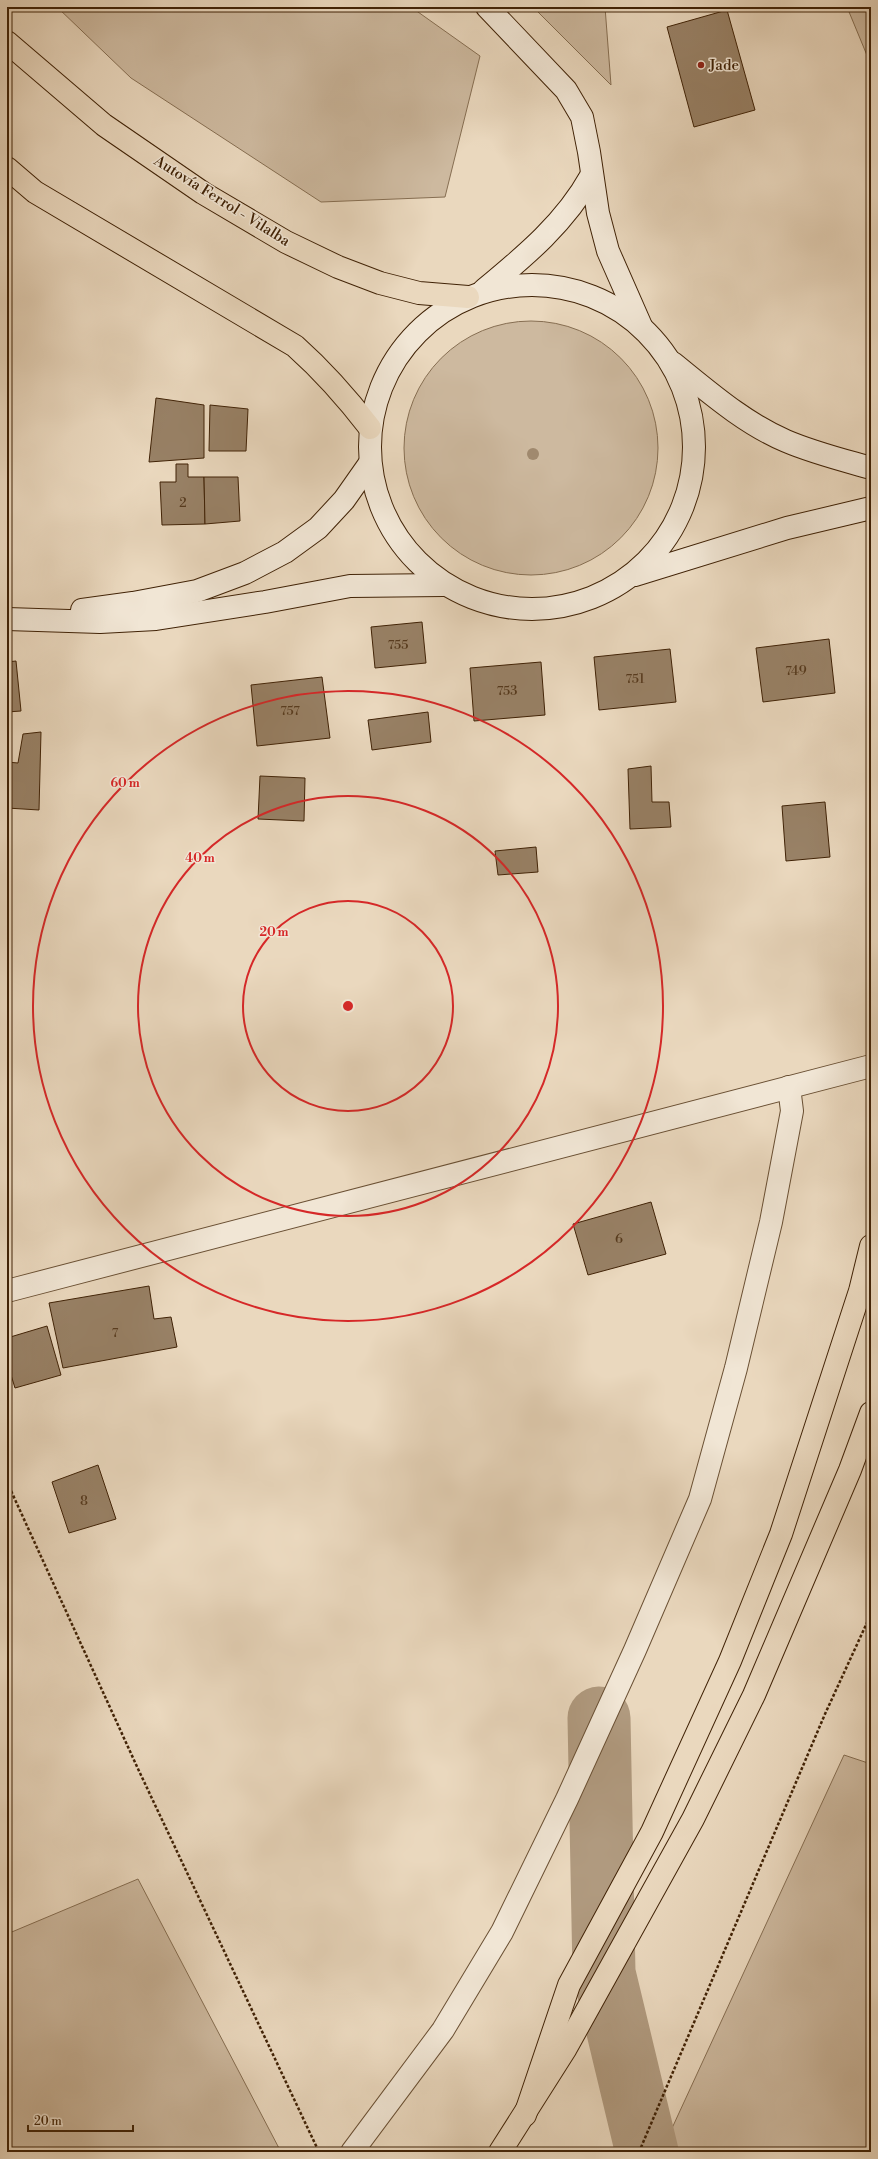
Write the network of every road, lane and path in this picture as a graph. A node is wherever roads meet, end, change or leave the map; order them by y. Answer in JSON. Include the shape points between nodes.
{"nodes":[{"id":1,"x":487,"y":7,"type":"edge"},
{"id":2,"x":7,"y":42,"type":"edge"},
{"id":3,"x":7,"y":168,"type":"edge"},
{"id":4,"x":591,"y":176,"type":"junction"},
{"id":5,"x":476,"y":294,"type":"junction"},
{"id":6,"x":641,"y":326,"type":"junction"},
{"id":7,"x":670,"y":361,"type":"junction"},
{"id":8,"x":370,"y":428,"type":"junction"},
{"id":9,"x":370,"y":463,"type":"junction"},
{"id":10,"x":871,"y":468,"type":"edge"},
{"id":11,"x":871,"y":508,"type":"edge"},
{"id":12,"x":634,"y":575,"type":"junction"},
{"id":13,"x":443,"y":585,"type":"junction"},
{"id":14,"x":7,"y":619,"type":"edge"},
{"id":15,"x":871,"y":1066,"type":"edge"},
{"id":16,"x":789,"y":1087,"type":"junction"},
{"id":17,"x":871,"y":1246,"type":"edge"},
{"id":18,"x":7,"y":1291,"type":"edge"},
{"id":19,"x":871,"y":1413,"type":"edge"},
{"id":20,"x":7,"y":1482,"type":"edge"},
{"id":21,"x":871,"y":1614,"type":"edge"},
{"id":22,"x":525,"y":2115,"type":"junction"},
{"id":23,"x":320,"y":2152,"type":"edge"},
{"id":24,"x":352,"y":2152,"type":"edge"},
{"id":25,"x":500,"y":2152,"type":"edge"},
{"id":26,"x":639,"y":2152,"type":"edge"}],
"edges":[{"from":1,"to":4,"type":"street","via":[[566,90],[582,116]]},
{"from":2,"to":5,"type":"highway","name":"Autovía Ferrol - Vilalba","via":[[104,125],[202,193],[286,242],[338,268],[380,283],[419,293]]},
{"from":3,"to":8,"type":"highway","via":[[35,192],[295,346],[321,369]]},
{"from":4,"to":5,"type":"street","via":[[579,198],[553,229],[525,256]]},
{"from":4,"to":6,"type":"street","via":[[608,251]]},
{"from":5,"to":6,"type":"street","via":[[526,284],[567,287],[607,302]]},
{"from":5,"to":8,"type":"street","via":[[431,318],[401,349],[380,387]]},
{"from":6,"to":7,"type":"street"},
{"from":7,"to":10,"type":"street","via":[[747,420],[786,441]]},
{"from":7,"to":12,"type":"street","via":[[689,404],[695,451],[687,498],[666,540]]},
{"from":8,"to":9,"type":"street"},
{"from":9,"to":13,"type":"street","via":[[382,514],[411,558]]},
{"from":9,"to":14,"type":"street","via":[[344,500],[318,528],[285,552],[245,573],[183,594]]},
{"from":11,"to":12,"type":"street","via":[[787,528]]},
{"from":12,"to":13,"type":"street","via":[[601,595],[564,608],[521,610],[478,602]]},
{"from":13,"to":14,"type":"street","via":[[350,586],[156,619],[100,622]]},
{"from":15,"to":16,"type":"street"},
{"from":16,"to":18,"type":"street"},
{"from":16,"to":24,"type":"street","via":[[792,1111],[771,1222],[736,1368],[700,1499],[567,1799],[502,1932],[443,2030]]},
{"from":17,"to":22,"type":"highway","via":[[850,1322],[781,1534],[730,1661],[652,1832],[569,1985]]},
{"from":19,"to":22,"type":"highway","via":[[850,1470],[754,1695],[693,1819],[618,1956]]},
{"from":20,"to":23,"type":"path","via":[[139,1771]]},
{"from":21,"to":26,"type":"path"},
{"from":22,"to":25,"type":"highway"}]}
